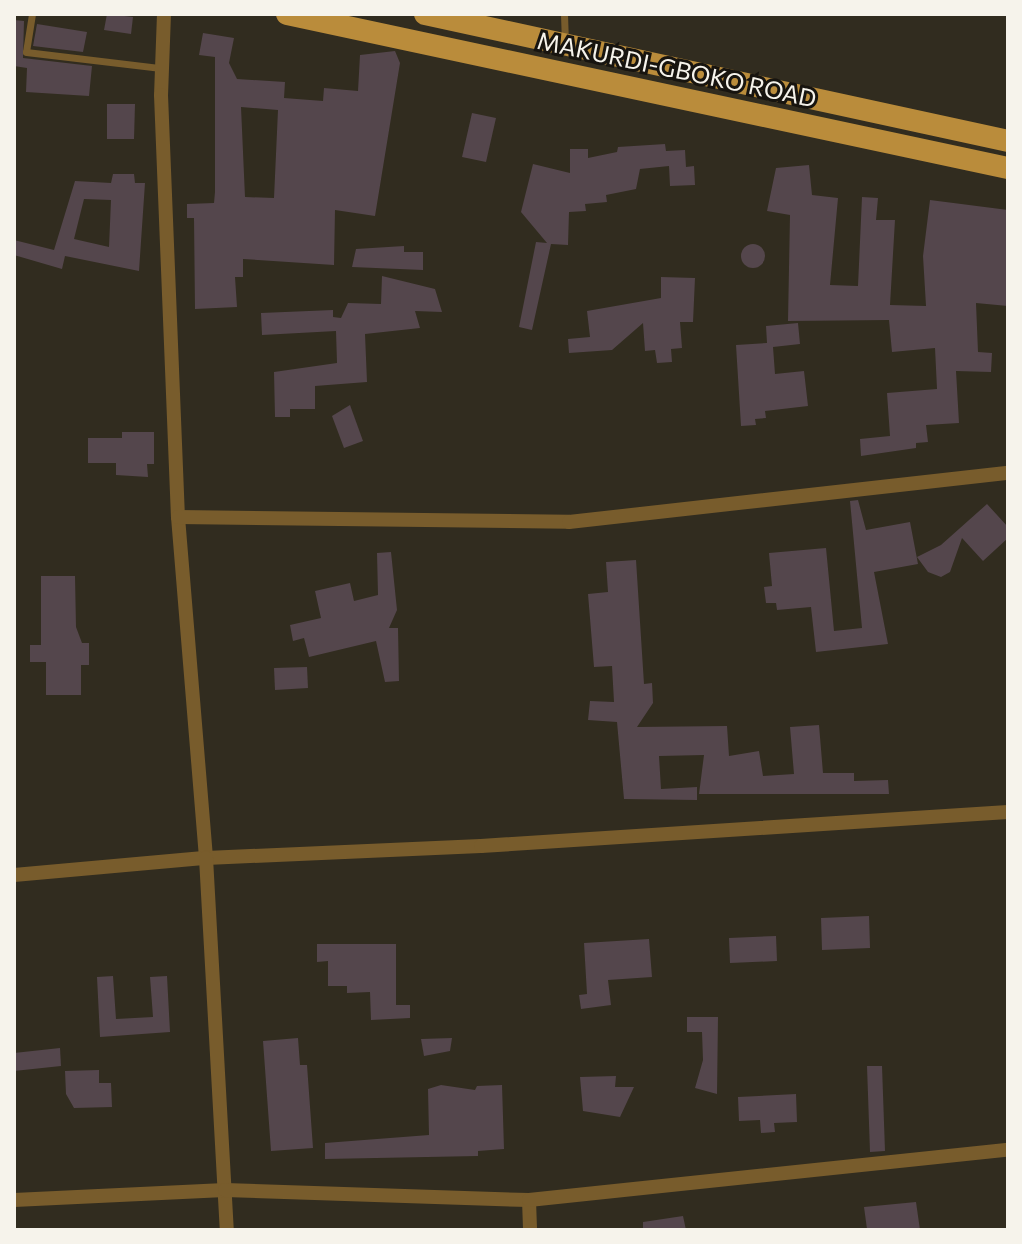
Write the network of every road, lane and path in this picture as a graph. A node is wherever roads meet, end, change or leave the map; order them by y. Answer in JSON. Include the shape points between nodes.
{"nodes":[{"id":1,"x":32,"y":14,"type":"edge"},
{"id":2,"x":164,"y":14,"type":"edge"},
{"id":3,"x":287,"y":14,"type":"edge"},
{"id":4,"x":425,"y":14,"type":"edge"},
{"id":5,"x":564,"y":14,"type":"edge"},
{"id":6,"x":565,"y":44,"type":"junction"},
{"id":7,"x":163,"y":68,"type":"junction"},
{"id":8,"x":1008,"y":141,"type":"edge"},
{"id":9,"x":1008,"y":168,"type":"edge"},
{"id":10,"x":1008,"y":473,"type":"edge"},
{"id":11,"x":178,"y":517,"type":"junction"},
{"id":12,"x":1008,"y":812,"type":"edge"},
{"id":13,"x":206,"y":858,"type":"junction"},
{"id":14,"x":14,"y":875,"type":"edge"},
{"id":15,"x":1008,"y":1150,"type":"edge"},
{"id":16,"x":225,"y":1190,"type":"junction"},
{"id":17,"x":14,"y":1200,"type":"edge"},
{"id":18,"x":529,"y":1200,"type":"junction"},
{"id":19,"x":227,"y":1230,"type":"edge"},
{"id":20,"x":530,"y":1230,"type":"edge"}],
"edges":[{"from":1,"to":7,"type":"lane","via":[[26,52]]},
{"from":2,"to":7,"type":"street"},
{"from":3,"to":9,"type":"main road","name":"MAKURDI-GBOKO ROAD"},
{"from":4,"to":6,"type":"main road"},
{"from":5,"to":6,"type":"lane"},
{"from":6,"to":8,"type":"main road"},
{"from":7,"to":11,"type":"street"},
{"from":10,"to":11,"type":"street","via":[[569,522]]},
{"from":11,"to":13,"type":"street"},
{"from":12,"to":13,"type":"street"},
{"from":13,"to":14,"type":"street"},
{"from":13,"to":16,"type":"street"},
{"from":15,"to":18,"type":"street"},
{"from":16,"to":17,"type":"street"},
{"from":16,"to":18,"type":"street"},
{"from":16,"to":19,"type":"street"},
{"from":18,"to":20,"type":"street"}]}
